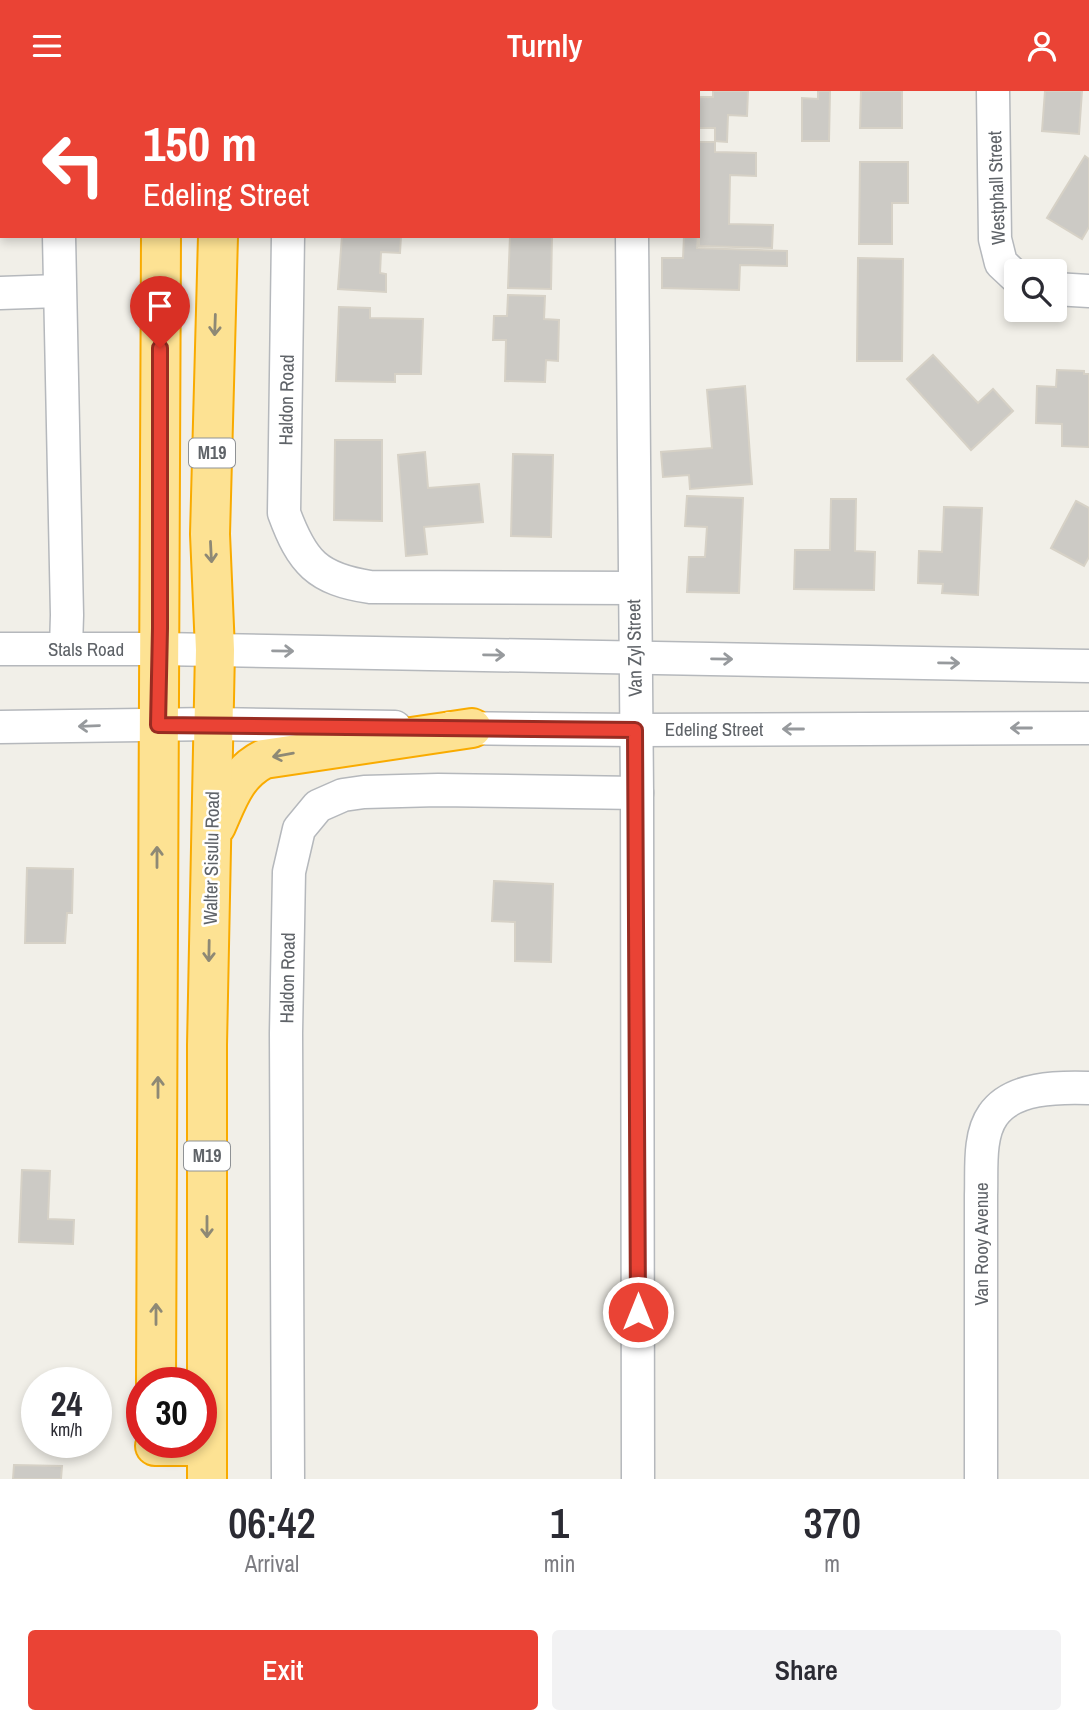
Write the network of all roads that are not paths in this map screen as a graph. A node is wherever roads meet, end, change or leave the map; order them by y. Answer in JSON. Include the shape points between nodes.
{"nodes":[{"id":1,"x":993,"y":91,"type":"edge"},
{"id":2,"x":59,"y":238,"type":"edge"},
{"id":3,"x":161,"y":238,"type":"edge"},
{"id":4,"x":218,"y":238,"type":"edge"},
{"id":5,"x":288,"y":238,"type":"edge"},
{"id":6,"x":632,"y":238,"type":"edge"},
{"id":7,"x":1004,"y":266,"type":"edge"},
{"id":8,"x":1067,"y":290,"type":"edge"},
{"id":9,"x":59,"y":291,"type":"junction"},
{"id":10,"x":1089,"y":291,"type":"edge"},
{"id":11,"x":0,"y":293,"type":"edge"},
{"id":12,"x":634,"y":588,"type":"junction"},
{"id":13,"x":66,"y":648,"type":"junction"},
{"id":14,"x":0,"y":649,"type":"edge"},
{"id":15,"x":160,"y":649,"type":"junction"},
{"id":16,"x":215,"y":650,"type":"junction"},
{"id":17,"x":635,"y":657,"type":"junction"},
{"id":18,"x":1089,"y":666,"type":"edge"},
{"id":19,"x":213,"y":724,"type":"junction"},
{"id":20,"x":158,"y":725,"type":"junction"},
{"id":21,"x":0,"y":727,"type":"edge"},
{"id":22,"x":472,"y":728,"type":"junction"},
{"id":23,"x":1089,"y":728,"type":"edge"},
{"id":24,"x":635,"y":730,"type":"junction"},
{"id":25,"x":637,"y":793,"type":"junction"},
{"id":26,"x":212,"y":833,"type":"junction"},
{"id":27,"x":1089,"y":1088,"type":"edge"},
{"id":28,"x":207,"y":1173,"type":"junction"},
{"id":29,"x":157,"y":1174,"type":"junction"},
{"id":30,"x":156,"y":1367,"type":"edge"},
{"id":31,"x":172,"y":1458,"type":"edge"},
{"id":32,"x":207,"y":1462,"type":"edge"},
{"id":33,"x":288,"y":1479,"type":"edge"},
{"id":34,"x":638,"y":1479,"type":"edge"},
{"id":35,"x":981,"y":1479,"type":"edge"}],
"edges":[{"from":1,"to":7,"type":"street","name":"Westphall Street","via":[[995,239]]},
{"from":2,"to":9,"type":"street"},
{"from":3,"to":15,"type":"highway","number":"M19"},
{"from":4,"to":16,"type":"highway","name":"Walter Sisulu Road","number":"M19","one_way":true,"via":[[210,534]]},
{"from":5,"to":12,"type":"street","name":"Haldon Road","via":[[284,513],[295,543],[310,563],[348,584],[370,587]]},
{"from":6,"to":12,"type":"street","name":"Van Zyl Street"},
{"from":8,"to":10,"type":"street"},
{"from":9,"to":11,"type":"street"},
{"from":9,"to":13,"type":"street"},
{"from":12,"to":17,"type":"street","name":"Van Zyl Street"},
{"from":13,"to":14,"type":"street","name":"Stals Road"},
{"from":13,"to":15,"type":"street","name":"Stals Road"},
{"from":15,"to":16,"type":"street","name":"Stals Road"},
{"from":15,"to":20,"type":"highway","number":"M19"},
{"from":16,"to":17,"type":"street","one_way":true},
{"from":16,"to":19,"type":"highway","name":"Walter Sisulu Road","number":"M19"},
{"from":17,"to":18,"type":"street","one_way":true},
{"from":17,"to":24,"type":"street","name":"Van Zyl Street"},
{"from":19,"to":20,"type":"street"},
{"from":19,"to":22,"type":"street","name":"Edeling Street"},
{"from":19,"to":26,"type":"highway","name":"Walter Sisulu Road","number":"M19"},
{"from":20,"to":21,"type":"street","one_way":true},
{"from":29,"to":20,"type":"highway","number":"M19","one_way":true},
{"from":22,"to":24,"type":"street","name":"Edeling Street"},
{"from":22,"to":26,"type":"highway","one_way":true,"via":[[264,759],[236,782]]},
{"from":23,"to":24,"type":"street","name":"Edeling Street","one_way":true},
{"from":24,"to":25,"type":"street","name":"Van Zyl Street"},
{"from":25,"to":33,"type":"street","name":"Haldon Road","via":[[364,792],[318,806],[299,829],[289,872],[286,1020]]},
{"from":25,"to":34,"type":"street","name":"Van Zyl Street"},
{"from":26,"to":28,"type":"highway","name":"Walter Sisulu Road","number":"M19","one_way":true},
{"from":27,"to":35,"type":"street","name":"Van Rooy Avenue","via":[[1028,1092],[1009,1100],[993,1115],[987,1130],[981,1195]]},
{"from":28,"to":29,"type":"highway"},
{"from":28,"to":32,"type":"highway","name":"Walter Sisulu Road","number":"M19","one_way":true},
{"from":30,"to":29,"type":"highway","number":"M19","one_way":true},
{"from":31,"to":32,"type":"highway"}]}
